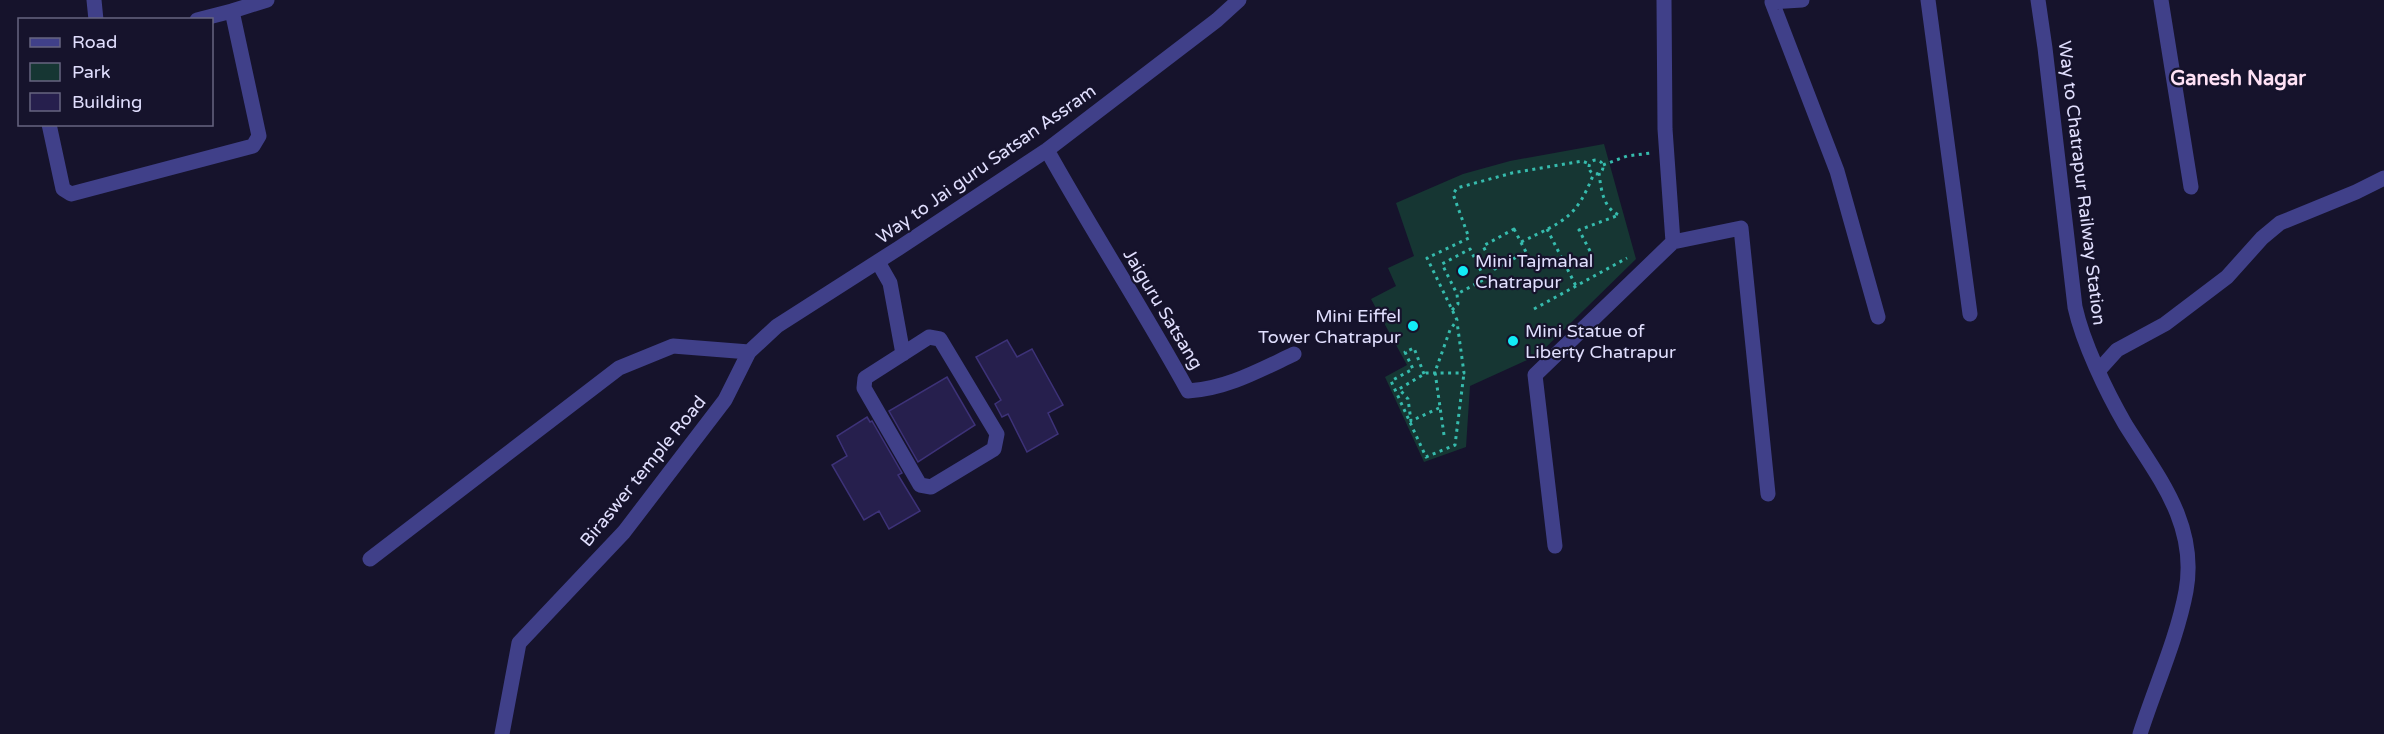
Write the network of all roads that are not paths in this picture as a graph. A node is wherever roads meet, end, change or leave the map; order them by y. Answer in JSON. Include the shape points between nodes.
{"nodes":[{"id":1,"x":94,"y":0,"type":"edge"},
{"id":2,"x":267,"y":0,"type":"edge"},
{"id":3,"x":1239,"y":0,"type":"edge"},
{"id":4,"x":1664,"y":0,"type":"edge"},
{"id":5,"x":1802,"y":0,"type":"edge"},
{"id":6,"x":1928,"y":0,"type":"edge"},
{"id":7,"x":2038,"y":0,"type":"edge"},
{"id":8,"x":2161,"y":0,"type":"edge"},
{"id":9,"x":232,"y":11,"type":"junction"},
{"id":10,"x":96,"y":18,"type":"edge"},
{"id":11,"x":205,"y":18,"type":"edge"},
{"id":12,"x":49,"y":126,"type":"edge"},
{"id":13,"x":1047,"y":150,"type":"junction"},
{"id":14,"x":2384,"y":178,"type":"edge"},
{"id":15,"x":2191,"y":187,"type":"dead end"},
{"id":16,"x":1673,"y":242,"type":"junction"},
{"id":17,"x":878,"y":262,"type":"junction"},
{"id":18,"x":1970,"y":314,"type":"dead end"},
{"id":19,"x":1878,"y":317,"type":"dead end"},
{"id":20,"x":749,"y":352,"type":"junction"},
{"id":21,"x":903,"y":354,"type":"junction"},
{"id":22,"x":1294,"y":354,"type":"dead end"},
{"id":23,"x":2099,"y":370,"type":"junction"},
{"id":24,"x":1768,"y":494,"type":"dead end"},
{"id":25,"x":1555,"y":546,"type":"dead end"},
{"id":26,"x":370,"y":559,"type":"dead end"},
{"id":27,"x":502,"y":734,"type":"edge"},
{"id":28,"x":2140,"y":734,"type":"edge"}],
"edges":[{"from":1,"to":10,"type":"street"},
{"from":2,"to":9,"type":"street"},
{"from":3,"to":13,"type":"street","name":"Way to Jai guru Satsan Assram"},
{"from":4,"to":16,"type":"street","via":[[1666,151]]},
{"from":5,"to":19,"type":"street","via":[[1772,2],[1837,171]]},
{"from":6,"to":18,"type":"street"},
{"from":7,"to":23,"type":"street","name":"Way to Chatrapur Railway Station","via":[[2075,307],[2081,332]]},
{"from":8,"to":15,"type":"street"},
{"from":9,"to":11,"type":"street"},
{"from":9,"to":12,"type":"street","via":[[258,136],[253,146],[71,194],[63,189]]},
{"from":13,"to":17,"type":"street","name":"Way to Jai guru Satsan Assram"},
{"from":13,"to":22,"type":"street","name":"Jaiguru Satsang","via":[[1188,391],[1241,379]]},
{"from":14,"to":23,"type":"street","via":[[2280,223],[2227,277],[2164,324],[2117,350]]},
{"from":16,"to":24,"type":"street","via":[[1741,228]]},
{"from":16,"to":25,"type":"street","via":[[1535,375]]},
{"from":17,"to":20,"type":"street","name":"Way to Jai guru Satsan Assram","via":[[777,326]]},
{"from":17,"to":21,"type":"street","via":[[890,284]]},
{"from":20,"to":26,"type":"street","via":[[674,346],[619,368]]},
{"from":20,"to":27,"type":"street","name":"Biraswer temple Road","via":[[725,400],[624,532],[519,643]]},
{"from":21,"to":21,"type":"street","via":[[865,378],[864,388],[920,485],[931,486],[994,449],[997,434],[940,339],[929,338]]},
{"from":23,"to":28,"type":"street","name":"Way to Chatrapur Railway Station","via":[[2125,424],[2180,515],[2188,553],[2184,600]]}]}
